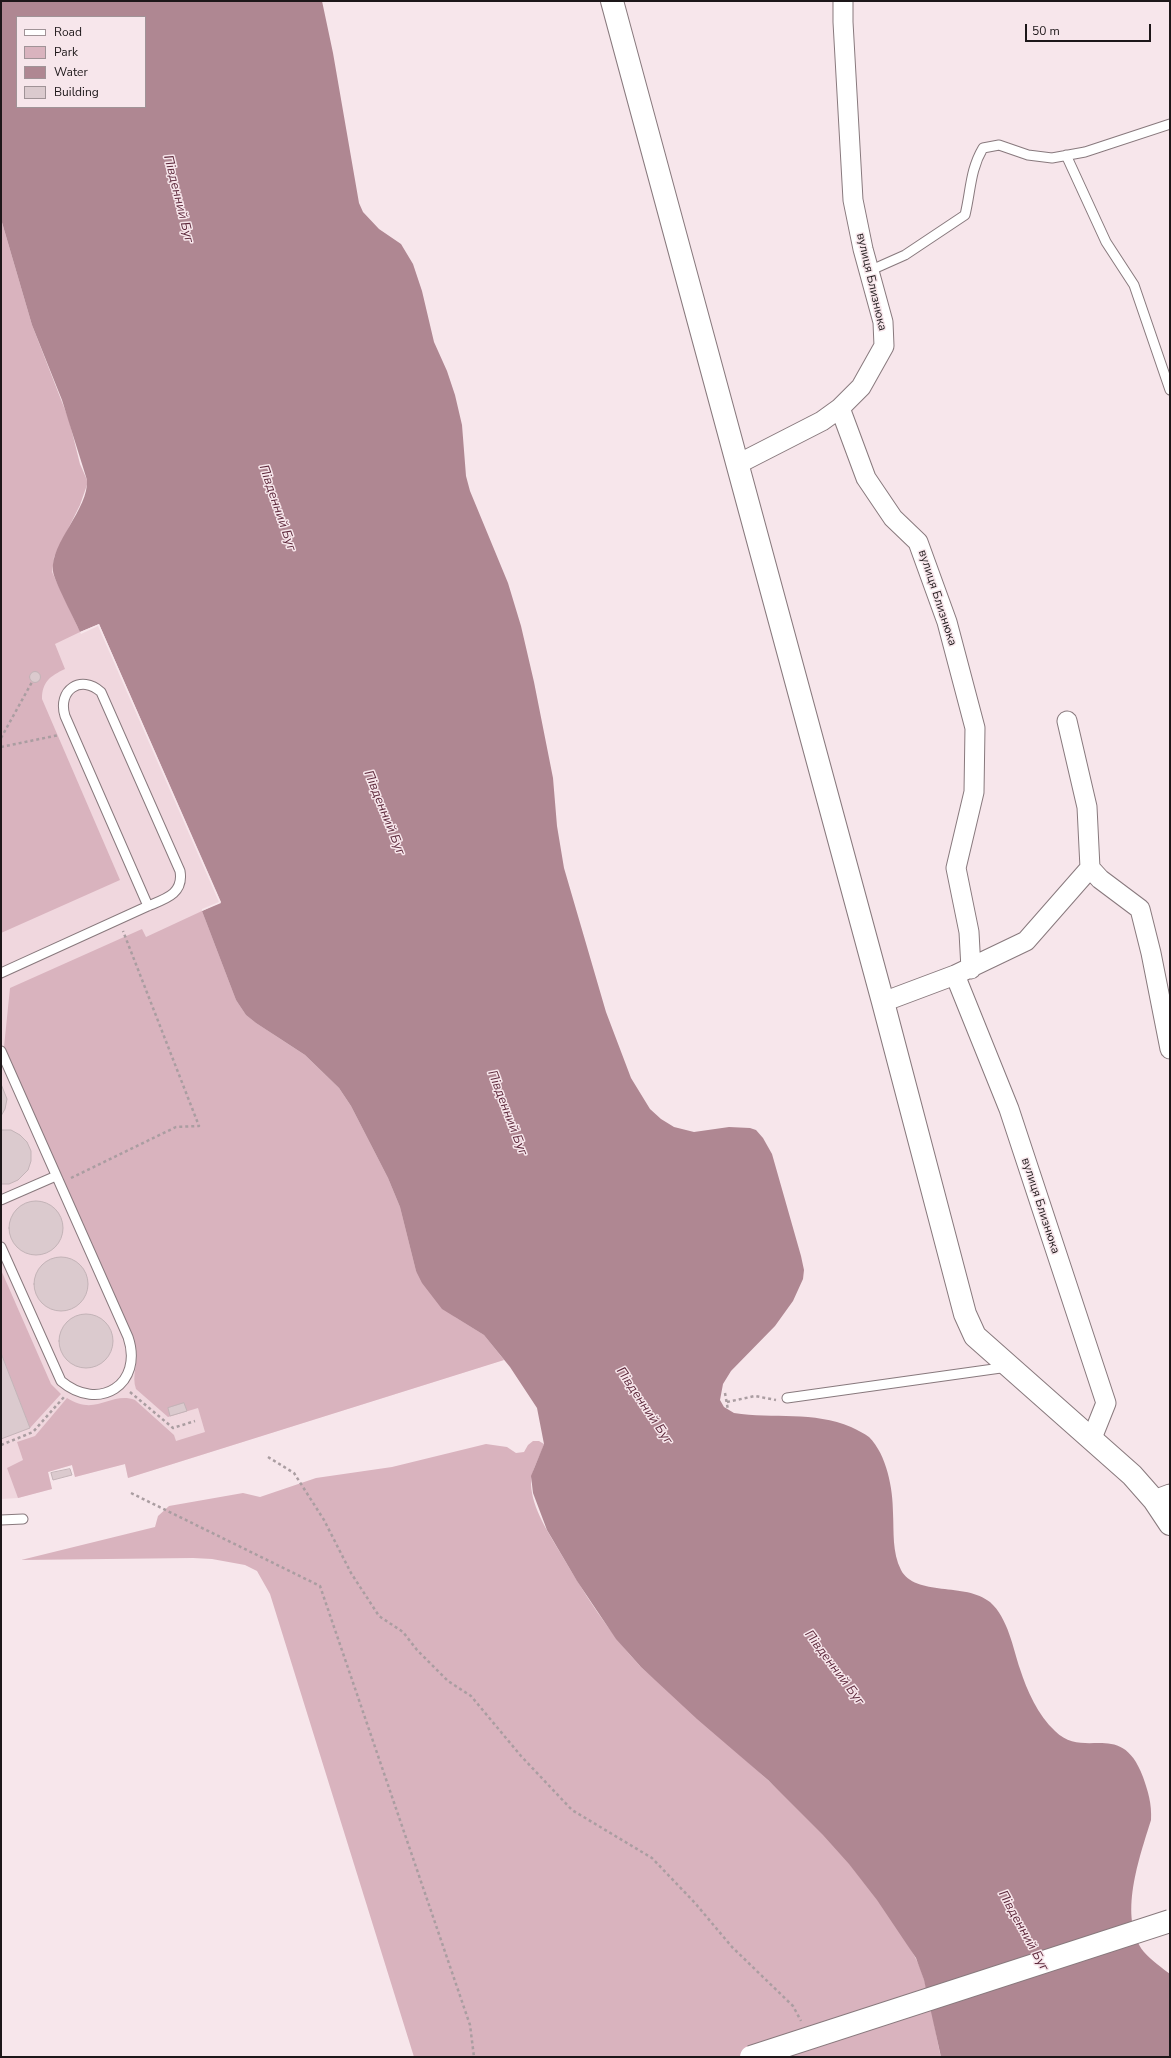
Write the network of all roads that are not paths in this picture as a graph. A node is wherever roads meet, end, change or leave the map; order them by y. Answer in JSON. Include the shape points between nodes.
{"nodes":[{"id":1,"x":612,"y":1,"type":"edge"},
{"id":2,"x":843,"y":1,"type":"edge"},
{"id":3,"x":1170,"y":124,"type":"edge"},
{"id":4,"x":1066,"y":155,"type":"junction"},
{"id":5,"x":869,"y":271,"type":"junction"},
{"id":6,"x":1170,"y":390,"type":"edge"},
{"id":7,"x":840,"y":408,"type":"junction"},
{"id":8,"x":738,"y":464,"type":"junction"},
{"id":9,"x":1066,"y":721,"type":"dead end"},
{"id":10,"x":1090,"y":868,"type":"junction"},
{"id":11,"x":148,"y":906,"type":"junction"},
{"id":12,"x":963,"y":972,"type":"junction"},
{"id":13,"x":1,"y":973,"type":"edge"},
{"id":14,"x":884,"y":1002,"type":"junction"},
{"id":15,"x":1170,"y":1049,"type":"edge"},
{"id":16,"x":1,"y":1051,"type":"edge"},
{"id":17,"x":58,"y":1179,"type":"junction"},
{"id":18,"x":1,"y":1200,"type":"edge"},
{"id":19,"x":1,"y":1247,"type":"edge"},
{"id":20,"x":1011,"y":1367,"type":"junction"},
{"id":21,"x":787,"y":1398,"type":"road end"},
{"id":22,"x":1092,"y":1438,"type":"junction"},
{"id":23,"x":1162,"y":1497,"type":"edge"},
{"id":24,"x":23,"y":1519,"type":"dead end"},
{"id":25,"x":1,"y":1520,"type":"edge"},
{"id":26,"x":1170,"y":1524,"type":"edge"},
{"id":27,"x":1170,"y":1921,"type":"edge"},
{"id":28,"x":751,"y":2057,"type":"edge"}],
"edges":[{"from":1,"to":8,"type":"street"},
{"from":2,"to":5,"type":"street","name":"вулиця Близнюка","via":[[854,200]]},
{"from":3,"to":4,"type":"lane","via":[[1085,152]]},
{"from":4,"to":5,"type":"lane","via":[[1052,158],[1028,155],[999,145],[983,148],[971,176],[971,190],[965,215],[905,255]]},
{"from":4,"to":6,"type":"lane","via":[[1106,242],[1134,285]]},
{"from":5,"to":7,"type":"street","name":"вулиця Близнюка","via":[[883,322],[884,346],[861,387]]},
{"from":7,"to":8,"type":"street","via":[[822,421]]},
{"from":7,"to":12,"type":"street","name":"вулиця Близнюка","via":[[866,478],[893,518],[918,542],[947,622],[975,728],[974,792],[956,868],[969,932]]},
{"from":8,"to":14,"type":"street"},
{"from":9,"to":10,"type":"street","via":[[1088,807]]},
{"from":10,"to":12,"type":"street","via":[[1026,941]]},
{"from":10,"to":15,"type":"street","via":[[1100,879],[1140,909]]},
{"from":11,"to":11,"type":"lane","via":[[63,709],[65,695],[76,685],[90,684],[101,692],[180,871],[181,878],[177,891],[172,896]]},
{"from":11,"to":13,"type":"lane"},
{"from":12,"to":14,"type":"street"},
{"from":12,"to":22,"type":"street","name":"вулиця Близнюка","via":[[1106,1403]]},
{"from":14,"to":20,"type":"street","via":[[965,1314],[975,1336]]},
{"from":16,"to":17,"type":"lane"},
{"from":17,"to":18,"type":"lane"},
{"from":17,"to":19,"type":"lane","via":[[132,1349],[130,1368],[120,1384],[98,1395],[84,1395],[70,1389],[61,1381]]},
{"from":20,"to":21,"type":"lane"},
{"from":20,"to":22,"type":"street"},
{"from":22,"to":23,"type":"street","via":[[1132,1475]]},
{"from":23,"to":26,"type":"street"},
{"from":24,"to":25,"type":"lane"},
{"from":27,"to":28,"type":"street","bridge":true}]}
